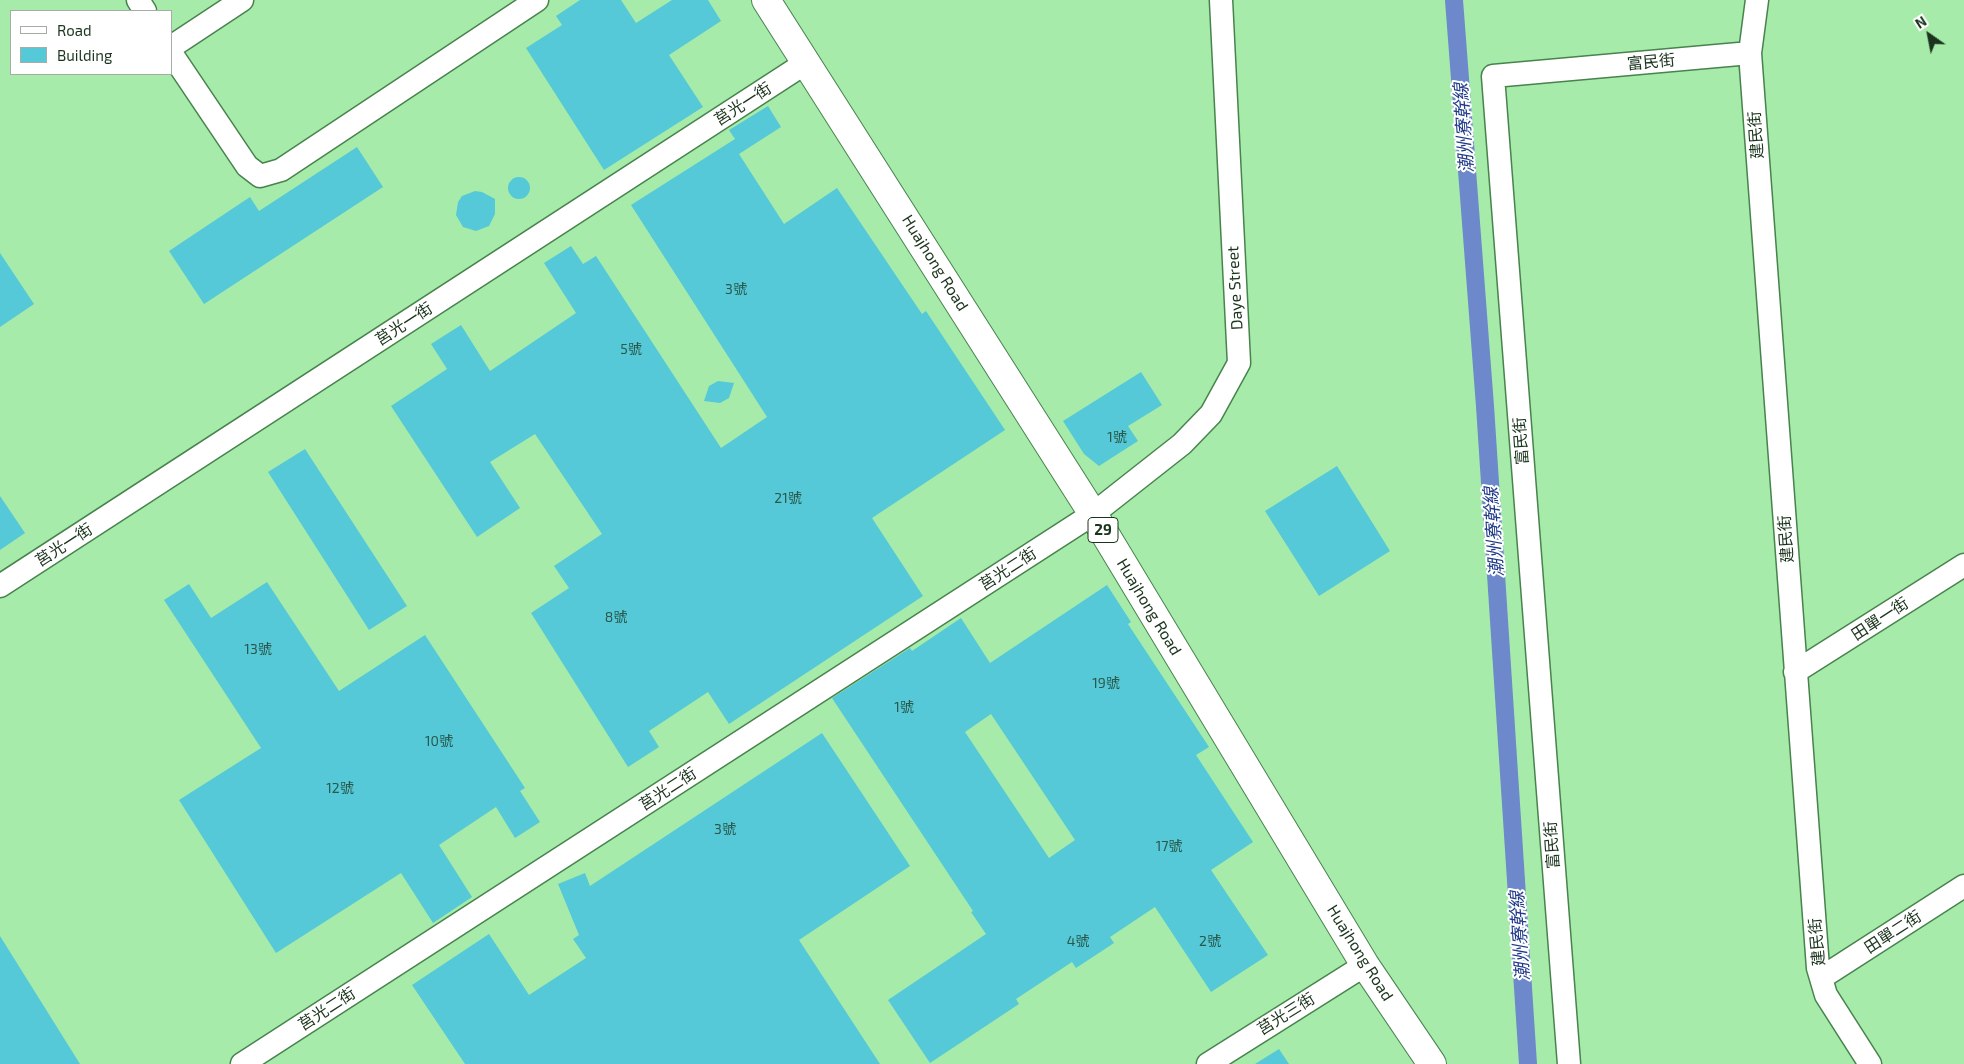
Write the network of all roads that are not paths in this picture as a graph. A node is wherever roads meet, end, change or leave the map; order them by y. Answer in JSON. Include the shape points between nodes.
{"nodes":[{"id":1,"x":242,"y":0,"type":"edge"},
{"id":2,"x":537,"y":0,"type":"edge"},
{"id":3,"x":766,"y":0,"type":"edge"},
{"id":4,"x":1221,"y":0,"type":"edge"},
{"id":5,"x":1757,"y":0,"type":"edge"},
{"id":6,"x":172,"y":46,"type":"edge"},
{"id":7,"x":1750,"y":53,"type":"junction"},
{"id":8,"x":172,"y":54,"type":"edge"},
{"id":9,"x":807,"y":62,"type":"junction"},
{"id":10,"x":1093,"y":514,"type":"junction"},
{"id":11,"x":1964,"y":565,"type":"edge"},
{"id":12,"x":0,"y":586,"type":"edge"},
{"id":13,"x":1795,"y":672,"type":"junction"},
{"id":14,"x":1964,"y":886,"type":"edge"},
{"id":15,"x":1365,"y":965,"type":"junction"},
{"id":16,"x":1821,"y":978,"type":"junction"},
{"id":17,"x":242,"y":1064,"type":"edge"},
{"id":18,"x":1208,"y":1064,"type":"edge"},
{"id":19,"x":1432,"y":1064,"type":"edge"},
{"id":20,"x":1569,"y":1064,"type":"edge"},
{"id":21,"x":1870,"y":1064,"type":"edge"}],
"edges":[{"from":1,"to":6,"type":"street"},
{"from":2,"to":8,"type":"street","via":[[281,170],[260,176],[247,166]]},
{"from":3,"to":9,"type":"main road","name":"Huajhong Road","number":"29"},
{"from":4,"to":10,"type":"street","name":"Daye Street","via":[[1239,363],[1211,414],[1182,444]]},
{"from":5,"to":7,"type":"street","name":"建民街"},
{"from":7,"to":13,"type":"street","name":"建民街"},
{"from":7,"to":20,"type":"street","name":"富民街","via":[[1493,76]]},
{"from":9,"to":10,"type":"main road","name":"Huajhong Road","number":"29"},
{"from":9,"to":12,"type":"street","name":"莒光一街"},
{"from":10,"to":15,"type":"main road","name":"Huajhong Road","number":"29"},
{"from":10,"to":17,"type":"street","name":"莒光二街"},
{"from":11,"to":13,"type":"street","name":"田單一街"},
{"from":13,"to":16,"type":"street","name":"建民街"},
{"from":14,"to":16,"type":"street","name":"田單二街"},
{"from":15,"to":18,"type":"street","name":"莒光三街"},
{"from":15,"to":19,"type":"main road","name":"Huajhong Road","number":"29"},
{"from":16,"to":21,"type":"street","name":"建民街","via":[[1826,995]]}]}
